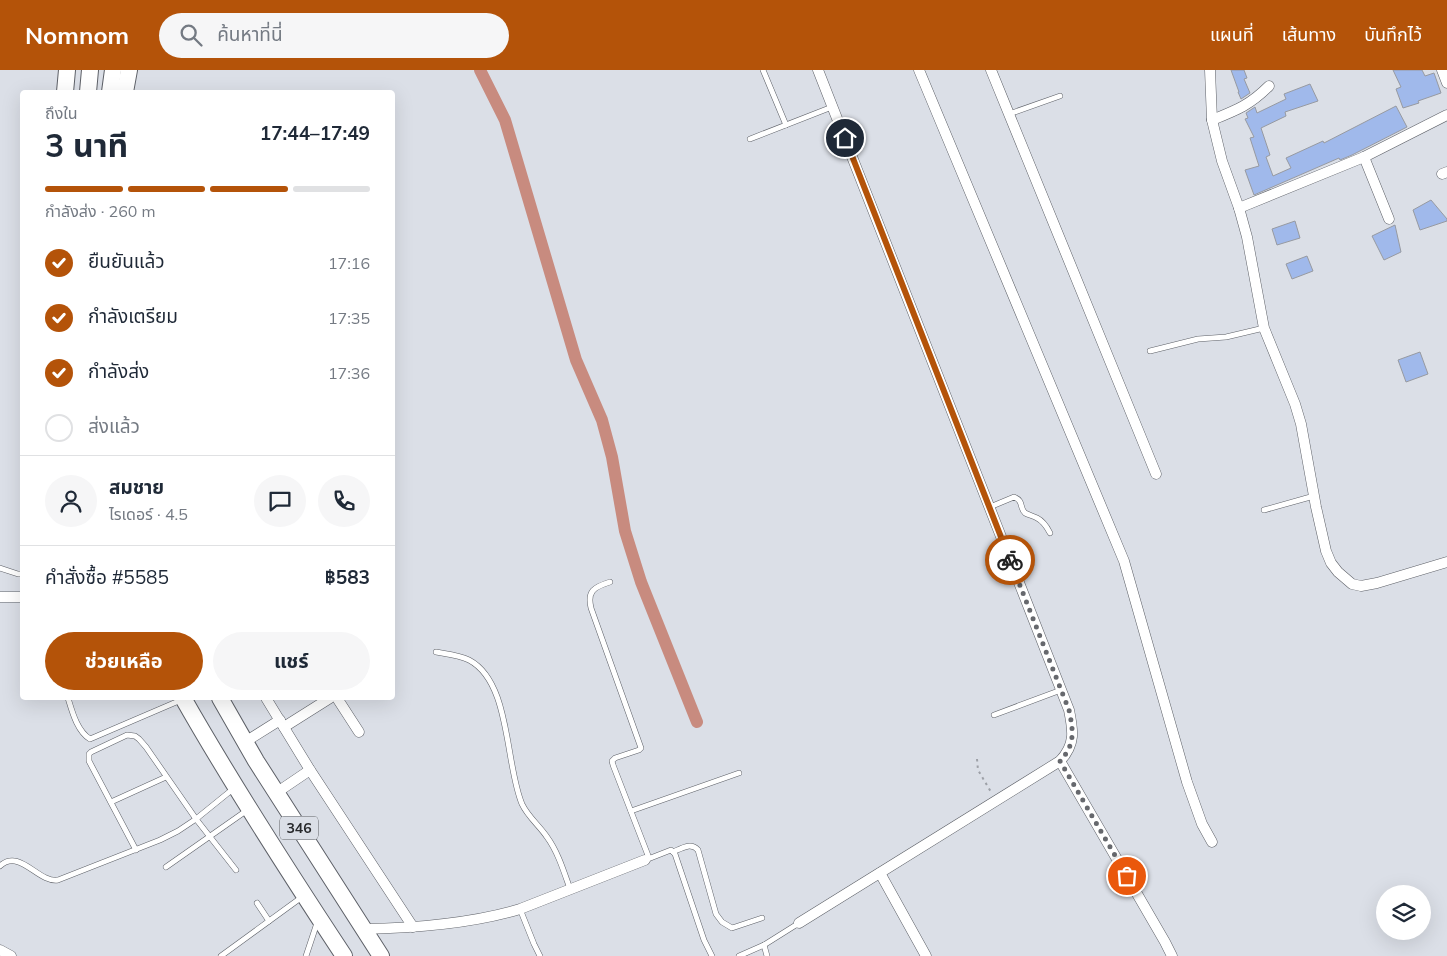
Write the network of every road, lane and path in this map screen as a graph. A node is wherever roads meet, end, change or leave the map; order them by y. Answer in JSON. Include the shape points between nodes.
{"nodes":[{"id":1,"x":67,"y":70,"type":"edge"},
{"id":2,"x":90,"y":70,"type":"edge"},
{"id":3,"x":113,"y":70,"type":"edge"},
{"id":4,"x":129,"y":70,"type":"edge"},
{"id":5,"x":763,"y":70,"type":"edge"},
{"id":6,"x":818,"y":70,"type":"edge"},
{"id":7,"x":919,"y":70,"type":"edge"},
{"id":8,"x":990,"y":70,"type":"edge"},
{"id":9,"x":1210,"y":70,"type":"edge"},
{"id":10,"x":1442,"y":70,"type":"edge"},
{"id":11,"x":1447,"y":83,"type":"edge"},
{"id":12,"x":1269,"y":86,"type":"dead end"},
{"id":13,"x":65,"y":90,"type":"edge"},
{"id":14,"x":88,"y":90,"type":"edge"},
{"id":15,"x":110,"y":90,"type":"edge"},
{"id":16,"x":125,"y":90,"type":"edge"},
{"id":17,"x":1060,"y":96,"type":"dead end"},
{"id":18,"x":833,"y":107,"type":"junction"},
{"id":19,"x":1009,"y":114,"type":"junction"},
{"id":20,"x":1447,"y":115,"type":"edge"},
{"id":21,"x":1212,"y":120,"type":"junction"},
{"id":22,"x":786,"y":125,"type":"junction"},
{"id":23,"x":750,"y":139,"type":"dead end"},
{"id":24,"x":1364,"y":156,"type":"junction"},
{"id":25,"x":1239,"y":208,"type":"junction"},
{"id":26,"x":1389,"y":219,"type":"dead end"},
{"id":27,"x":1264,"y":328,"type":"junction"},
{"id":28,"x":1150,"y":351,"type":"dead end"},
{"id":29,"x":1156,"y":474,"type":"dead end"},
{"id":30,"x":1315,"y":496,"type":"junction"},
{"id":31,"x":989,"y":507,"type":"junction"},
{"id":32,"x":1264,"y":510,"type":"dead end"},
{"id":33,"x":1050,"y":533,"type":"dead end"},
{"id":34,"x":1447,"y":562,"type":"edge"},
{"id":35,"x":0,"y":568,"type":"edge"},
{"id":36,"x":20,"y":574,"type":"edge"},
{"id":37,"x":610,"y":582,"type":"dead end"},
{"id":38,"x":0,"y":597,"type":"edge"},
{"id":39,"x":20,"y":597,"type":"edge"},
{"id":40,"x":436,"y":652,"type":"dead end"},
{"id":41,"x":1061,"y":690,"type":"junction"},
{"id":42,"x":69,"y":700,"type":"edge"},
{"id":43,"x":180,"y":700,"type":"edge"},
{"id":44,"x":185,"y":700,"type":"edge"},
{"id":45,"x":221,"y":700,"type":"edge"},
{"id":46,"x":267,"y":700,"type":"edge"},
{"id":47,"x":326,"y":700,"type":"edge"},
{"id":48,"x":338,"y":700,"type":"edge"},
{"id":49,"x":994,"y":715,"type":"dead end"},
{"id":50,"x":282,"y":724,"type":"junction"},
{"id":51,"x":359,"y":732,"type":"dead end"},
{"id":52,"x":245,"y":742,"type":"junction"},
{"id":53,"x":976,"y":759,"type":"dead end"},
{"id":54,"x":1060,"y":761,"type":"junction"},
{"id":55,"x":310,"y":770,"type":"junction"},
{"id":56,"x":739,"y":773,"type":"dead end"},
{"id":57,"x":166,"y":776,"type":"junction"},
{"id":58,"x":235,"y":787,"type":"junction"},
{"id":59,"x":276,"y":793,"type":"junction"},
{"id":60,"x":996,"y":801,"type":"junction"},
{"id":61,"x":111,"y":802,"type":"junction"},
{"id":62,"x":249,"y":809,"type":"junction"},
{"id":63,"x":631,"y":811,"type":"junction"},
{"id":64,"x":196,"y":819,"type":"junction"},
{"id":65,"x":210,"y":836,"type":"junction"},
{"id":66,"x":1212,"y":842,"type":"dead end"},
{"id":67,"x":136,"y":850,"type":"junction"},
{"id":68,"x":674,"y":852,"type":"junction"},
{"id":69,"x":647,"y":859,"type":"junction"},
{"id":70,"x":0,"y":866,"type":"edge"},
{"id":71,"x":166,"y":867,"type":"dead end"},
{"id":72,"x":236,"y":870,"type":"dead end"},
{"id":73,"x":880,"y":873,"type":"junction"},
{"id":74,"x":571,"y":890,"type":"junction"},
{"id":75,"x":304,"y":896,"type":"junction"},
{"id":76,"x":257,"y":903,"type":"dead end"},
{"id":77,"x":520,"y":909,"type":"junction"},
{"id":78,"x":762,"y":918,"type":"dead end"},
{"id":79,"x":319,"y":919,"type":"junction"},
{"id":80,"x":269,"y":921,"type":"junction"},
{"id":81,"x":799,"y":923,"type":"joint"},
{"id":82,"x":413,"y":927,"type":"junction"},
{"id":83,"x":363,"y":929,"type":"junction"},
{"id":84,"x":764,"y":946,"type":"junction"},
{"id":85,"x":0,"y":950,"type":"edge"},
{"id":86,"x":11,"y":956,"type":"edge"},
{"id":87,"x":221,"y":956,"type":"edge"},
{"id":88,"x":306,"y":956,"type":"edge"},
{"id":89,"x":344,"y":956,"type":"edge"},
{"id":90,"x":381,"y":956,"type":"edge"},
{"id":91,"x":540,"y":956,"type":"edge"},
{"id":92,"x":712,"y":956,"type":"edge"},
{"id":93,"x":739,"y":956,"type":"edge"},
{"id":94,"x":768,"y":956,"type":"edge"},
{"id":95,"x":926,"y":956,"type":"edge"},
{"id":96,"x":1172,"y":956,"type":"edge"}],
"edges":[{"from":1,"to":13,"type":"main road"},
{"from":2,"to":14,"type":"main road"},
{"from":3,"to":15,"type":"main road"},
{"from":4,"to":16,"type":"main road"},
{"from":5,"to":22,"type":"lane"},
{"from":6,"to":18,"type":"street"},
{"from":7,"to":66,"type":"street","via":[[1124,561],[1186,782]]},
{"from":8,"to":19,"type":"street"},
{"from":9,"to":21,"type":"street"},
{"from":10,"to":11,"type":"street"},
{"from":12,"to":21,"type":"street","via":[[1250,103]]},
{"from":17,"to":19,"type":"lane"},
{"from":18,"to":22,"type":"lane"},
{"from":18,"to":31,"type":"street"},
{"from":19,"to":29,"type":"street"},
{"from":20,"to":24,"type":"street"},
{"from":21,"to":25,"type":"street"},
{"from":22,"to":23,"type":"lane"},
{"from":24,"to":25,"type":"street"},
{"from":24,"to":26,"type":"street"},
{"from":25,"to":27,"type":"street"},
{"from":27,"to":28,"type":"lane"},
{"from":27,"to":30,"type":"street","via":[[1297,410]]},
{"from":30,"to":32,"type":"lane"},
{"from":30,"to":34,"type":"street","via":[[1326,551],[1338,572],[1352,584],[1369,585]]},
{"from":31,"to":33,"type":"lane","via":[[1014,497],[1021,502],[1022,509],[1040,520]]},
{"from":31,"to":41,"type":"street"},
{"from":35,"to":36,"type":"lane"},
{"from":37,"to":63,"type":"lane","via":[[591,592],[590,608],[641,745],[639,750],[612,761]]},
{"from":38,"to":39,"type":"street"},
{"from":40,"to":74,"type":"lane","via":[[469,660],[485,673],[494,688],[516,790],[525,811],[548,838]]},
{"from":41,"to":49,"type":"lane"},
{"from":41,"to":54,"type":"street","via":[[1073,731],[1069,747]]},
{"from":42,"to":43,"type":"lane","via":[[76,721],[90,739]]},
{"from":44,"to":58,"type":"main road","number":"346"},
{"from":45,"to":52,"type":"main road","number":"346"},
{"from":46,"to":50,"type":"street"},
{"from":47,"to":50,"type":"street"},
{"from":48,"to":51,"type":"street"},
{"from":50,"to":52,"type":"street"},
{"from":50,"to":55,"type":"street"},
{"from":52,"to":59,"type":"main road","number":"346"},
{"from":53,"to":60,"type":"path","via":[[978,770]]},
{"from":54,"to":60,"type":"street"},
{"from":54,"to":96,"type":"street"},
{"from":55,"to":59,"type":"street"},
{"from":55,"to":82,"type":"street"},
{"from":56,"to":63,"type":"lane"},
{"from":57,"to":61,"type":"lane"},
{"from":57,"to":61,"type":"lane","via":[[135,736],[127,735],[109,743],[89,754],[89,761]]},
{"from":57,"to":64,"type":"lane"},
{"from":58,"to":62,"type":"main road","number":"346"},
{"from":58,"to":64,"type":"lane"},
{"from":59,"to":83,"type":"main road","number":"346"},
{"from":60,"to":73,"type":"street"},
{"from":61,"to":67,"type":"lane"},
{"from":62,"to":65,"type":"lane"},
{"from":62,"to":75,"type":"main road","number":"346"},
{"from":63,"to":69,"type":"lane"},
{"from":64,"to":65,"type":"lane"},
{"from":64,"to":67,"type":"lane"},
{"from":65,"to":71,"type":"lane"},
{"from":65,"to":72,"type":"lane"},
{"from":67,"to":70,"type":"lane","via":[[52,881],[18,861]]},
{"from":68,"to":69,"type":"lane","via":[[670,850]]},
{"from":68,"to":78,"type":"lane","via":[[690,845],[698,850],[716,914],[722,922],[732,928]]},
{"from":68,"to":92,"type":"lane"},
{"from":69,"to":74,"type":"street"},
{"from":73,"to":81,"type":"street"},
{"from":73,"to":95,"type":"street"},
{"from":74,"to":77,"type":"street"},
{"from":75,"to":79,"type":"main road","number":"346"},
{"from":75,"to":80,"type":"lane"},
{"from":76,"to":80,"type":"lane"},
{"from":77,"to":82,"type":"street"},
{"from":77,"to":91,"type":"lane"},
{"from":79,"to":88,"type":"lane"},
{"from":79,"to":89,"type":"main road","number":"346"},
{"from":80,"to":87,"type":"lane"},
{"from":81,"to":84,"type":"lane"},
{"from":82,"to":83,"type":"street"},
{"from":83,"to":90,"type":"main road","number":"346"},
{"from":84,"to":93,"type":"lane"},
{"from":84,"to":94,"type":"lane"},
{"from":85,"to":86,"type":"street"}]}
